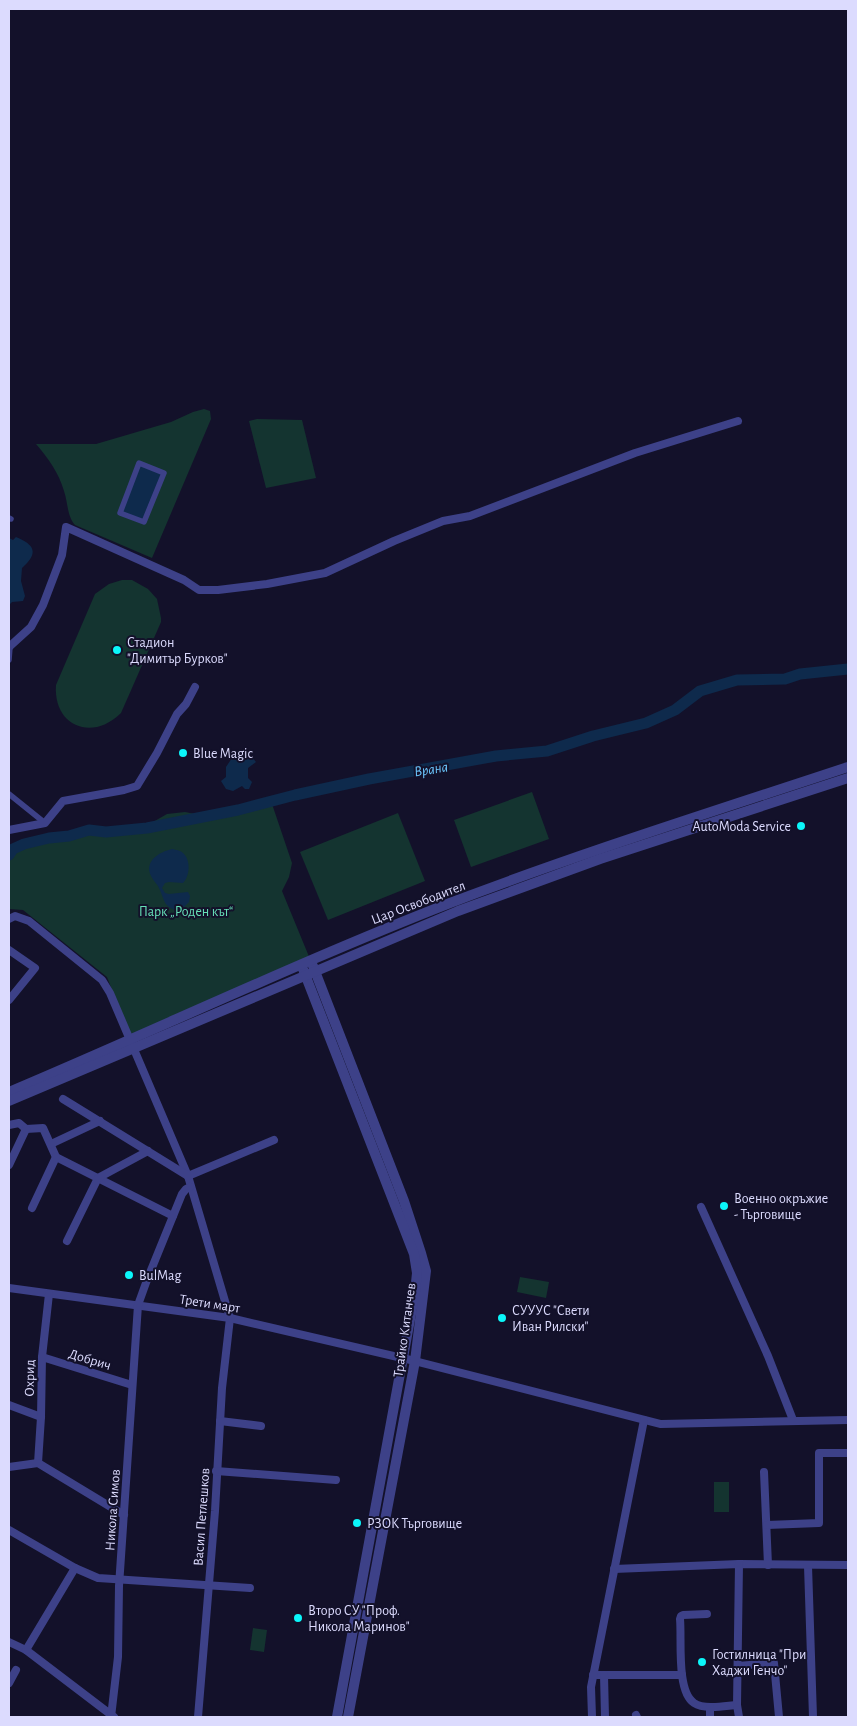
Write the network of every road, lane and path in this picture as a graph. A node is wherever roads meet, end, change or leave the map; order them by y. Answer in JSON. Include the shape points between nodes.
{"nodes":[{"id":1,"x":738,"y":421,"type":"dead end"},
{"id":2,"x":144,"y":522,"type":"joint"},
{"id":3,"x":9,"y":647,"type":"edge"},
{"id":4,"x":9,"y":658,"type":"edge"},
{"id":5,"x":195,"y":687,"type":"dead end"},
{"id":6,"x":848,"y":767,"type":"edge"},
{"id":7,"x":848,"y":778,"type":"edge"},
{"id":8,"x":9,"y":794,"type":"edge"},
{"id":9,"x":45,"y":823,"type":"junction"},
{"id":10,"x":9,"y":830,"type":"edge"},
{"id":11,"x":9,"y":919,"type":"edge"},
{"id":12,"x":9,"y":950,"type":"edge"},
{"id":13,"x":308,"y":968,"type":"junction"},
{"id":14,"x":9,"y":1000,"type":"edge"},
{"id":15,"x":131,"y":1044,"type":"junction"},
{"id":16,"x":9,"y":1092,"type":"edge"},
{"id":17,"x":63,"y":1099,"type":"dead end"},
{"id":18,"x":9,"y":1101,"type":"edge"},
{"id":19,"x":100,"y":1121,"type":"junction"},
{"id":20,"x":9,"y":1125,"type":"edge"},
{"id":21,"x":26,"y":1129,"type":"junction"},
{"id":22,"x":274,"y":1140,"type":"dead end"},
{"id":23,"x":51,"y":1144,"type":"junction"},
{"id":24,"x":148,"y":1151,"type":"junction"},
{"id":25,"x":56,"y":1157,"type":"junction"},
{"id":26,"x":9,"y":1165,"type":"edge"},
{"id":27,"x":188,"y":1176,"type":"junction"},
{"id":28,"x":98,"y":1178,"type":"junction"},
{"id":29,"x":190,"y":1187,"type":"junction"},
{"id":30,"x":32,"y":1208,"type":"dead end"},
{"id":31,"x":701,"y":1208,"type":"dead end"},
{"id":32,"x":174,"y":1216,"type":"junction"},
{"id":33,"x":67,"y":1241,"type":"dead end"},
{"id":34,"x":9,"y":1288,"type":"edge"},
{"id":35,"x":49,"y":1294,"type":"junction"},
{"id":36,"x":138,"y":1305,"type":"junction"},
{"id":37,"x":230,"y":1318,"type":"junction"},
{"id":38,"x":42,"y":1357,"type":"junction"},
{"id":39,"x":404,"y":1359,"type":"junction"},
{"id":40,"x":415,"y":1361,"type":"junction"},
{"id":41,"x":132,"y":1385,"type":"junction"},
{"id":42,"x":9,"y":1405,"type":"edge"},
{"id":43,"x":41,"y":1417,"type":"junction"},
{"id":44,"x":644,"y":1420,"type":"junction"},
{"id":45,"x":793,"y":1420,"type":"junction"},
{"id":46,"x":848,"y":1420,"type":"edge"},
{"id":47,"x":220,"y":1421,"type":"junction"},
{"id":48,"x":261,"y":1426,"type":"dead end"},
{"id":49,"x":848,"y":1453,"type":"edge"},
{"id":50,"x":38,"y":1463,"type":"junction"},
{"id":51,"x":9,"y":1468,"type":"edge"},
{"id":52,"x":216,"y":1471,"type":"junction"},
{"id":53,"x":764,"y":1472,"type":"dead end"},
{"id":54,"x":336,"y":1480,"type":"dead end"},
{"id":55,"x":124,"y":1515,"type":"junction"},
{"id":56,"x":767,"y":1525,"type":"junction"},
{"id":57,"x":9,"y":1530,"type":"edge"},
{"id":58,"x":740,"y":1564,"type":"junction"},
{"id":59,"x":768,"y":1565,"type":"junction"},
{"id":60,"x":848,"y":1565,"type":"edge"},
{"id":61,"x":808,"y":1566,"type":"junction"},
{"id":62,"x":75,"y":1568,"type":"junction"},
{"id":63,"x":614,"y":1569,"type":"junction"},
{"id":64,"x":120,"y":1580,"type":"junction"},
{"id":65,"x":209,"y":1585,"type":"junction"},
{"id":66,"x":250,"y":1588,"type":"dead end"},
{"id":67,"x":707,"y":1614,"type":"dead end"},
{"id":68,"x":9,"y":1642,"type":"edge"},
{"id":69,"x":26,"y":1650,"type":"junction"},
{"id":70,"x":738,"y":1666,"type":"junction"},
{"id":71,"x":16,"y":1670,"type":"dead end"},
{"id":72,"x":593,"y":1675,"type":"junction"},
{"id":73,"x":604,"y":1675,"type":"junction"},
{"id":74,"x":682,"y":1675,"type":"junction"},
{"id":75,"x":9,"y":1683,"type":"edge"},
{"id":76,"x":737,"y":1705,"type":"junction"},
{"id":77,"x":710,"y":1707,"type":"junction"},
{"id":78,"x":112,"y":1717,"type":"edge"},
{"id":79,"x":198,"y":1717,"type":"edge"},
{"id":80,"x":337,"y":1717,"type":"edge"},
{"id":81,"x":348,"y":1717,"type":"edge"},
{"id":82,"x":592,"y":1717,"type":"edge"},
{"id":83,"x":605,"y":1717,"type":"edge"},
{"id":84,"x":710,"y":1717,"type":"edge"},
{"id":85,"x":739,"y":1717,"type":"edge"},
{"id":86,"x":779,"y":1717,"type":"edge"},
{"id":87,"x":814,"y":1717,"type":"edge"}],
"edges":[{"from":1,"to":3,"type":"street","via":[[635,453],[470,516],[443,522],[325,573],[260,585],[199,590],[184,580],[66,527],[62,555],[43,605],[31,627]]},
{"from":2,"to":2,"type":"street","via":[[120,513],[139,463],[164,473]]},
{"from":3,"to":4,"type":"street"},
{"from":5,"to":9,"type":"street","via":[[137,786],[63,801]]},
{"from":6,"to":13,"type":"street","name":"Цар Освободител","via":[[591,852],[452,903]]},
{"from":7,"to":13,"type":"street","name":"Цар Освободител","via":[[591,862]]},
{"from":8,"to":9,"type":"street"},
{"from":9,"to":10,"type":"street"},
{"from":11,"to":15,"type":"street","via":[[15,916],[29,921],[102,980]]},
{"from":12,"to":14,"type":"street","via":[[35,968]]},
{"from":13,"to":15,"type":"street","name":"Цар Освободител"},
{"from":13,"to":39,"type":"street","name":"Трайко Китанчев","via":[[414,1254],[417,1282]]},
{"from":13,"to":40,"type":"street","name":"Трайко Китанчев","via":[[400,1192],[426,1271]]},
{"from":15,"to":16,"type":"street","name":"Цар Освободител"},
{"from":15,"to":18,"type":"street","name":"Цар Освободител"},
{"from":15,"to":27,"type":"street"},
{"from":17,"to":19,"type":"street"},
{"from":19,"to":23,"type":"street"},
{"from":19,"to":24,"type":"street"},
{"from":20,"to":21,"type":"street","via":[[19,1123]]},
{"from":21,"to":23,"type":"street","via":[[43,1128]]},
{"from":21,"to":26,"type":"street"},
{"from":22,"to":27,"type":"street"},
{"from":23,"to":25,"type":"street"},
{"from":24,"to":27,"type":"street"},
{"from":24,"to":28,"type":"street"},
{"from":25,"to":28,"type":"street"},
{"from":25,"to":30,"type":"street"},
{"from":27,"to":29,"type":"street"},
{"from":28,"to":32,"type":"street"},
{"from":28,"to":33,"type":"street"},
{"from":29,"to":32,"type":"street","name":"Никола Симов","via":[[182,1194]]},
{"from":29,"to":37,"type":"street"},
{"from":31,"to":45,"type":"street","via":[[768,1356]]},
{"from":32,"to":36,"type":"street","name":"Никола Симов"},
{"from":34,"to":35,"type":"street","name":"Трети март"},
{"from":35,"to":36,"type":"street","name":"Трети март"},
{"from":35,"to":38,"type":"street","name":"Охрид"},
{"from":36,"to":37,"type":"street","name":"Трети март"},
{"from":36,"to":41,"type":"street","name":"Никола Симов"},
{"from":37,"to":39,"type":"street","name":"Трети март"},
{"from":37,"to":47,"type":"street","name":"Васил Петлешков"},
{"from":38,"to":41,"type":"street","name":"Добрич"},
{"from":38,"to":43,"type":"street","name":"Охрид"},
{"from":39,"to":40,"type":"street","name":"Трети март"},
{"from":39,"to":80,"type":"street","name":"Трайко Китанчев"},
{"from":40,"to":44,"type":"street","name":"Трети март"},
{"from":40,"to":81,"type":"street","name":"Трайко Китанчев"},
{"from":41,"to":55,"type":"street","name":"Никола Симов"},
{"from":42,"to":43,"type":"street"},
{"from":43,"to":50,"type":"street","name":"Охрид"},
{"from":44,"to":45,"type":"street","name":"Трети март","via":[[675,1425]]},
{"from":44,"to":63,"type":"street"},
{"from":45,"to":46,"type":"street","name":"Трети март"},
{"from":47,"to":48,"type":"street"},
{"from":47,"to":52,"type":"street","name":"Васил Петлешков"},
{"from":49,"to":56,"type":"street","via":[[819,1453],[819,1523]]},
{"from":50,"to":51,"type":"street"},
{"from":50,"to":55,"type":"street"},
{"from":52,"to":54,"type":"street"},
{"from":52,"to":65,"type":"street","name":"Васил Петлешков"},
{"from":53,"to":56,"type":"street"},
{"from":55,"to":64,"type":"street","name":"Никола Симов"},
{"from":56,"to":59,"type":"street"},
{"from":57,"to":62,"type":"street"},
{"from":58,"to":59,"type":"street"},
{"from":58,"to":63,"type":"street"},
{"from":58,"to":70,"type":"street"},
{"from":59,"to":61,"type":"street"},
{"from":60,"to":61,"type":"street"},
{"from":61,"to":87,"type":"street"},
{"from":62,"to":64,"type":"street","via":[[98,1578]]},
{"from":62,"to":69,"type":"street"},
{"from":63,"to":72,"type":"street"},
{"from":64,"to":65,"type":"street"},
{"from":64,"to":78,"type":"street","name":"Никола Симов"},
{"from":65,"to":66,"type":"street"},
{"from":65,"to":79,"type":"street","name":"Васил Петлешков"},
{"from":67,"to":74,"type":"street","via":[[681,1616]]},
{"from":68,"to":69,"type":"street"},
{"from":69,"to":78,"type":"street"},
{"from":70,"to":76,"type":"street"},
{"from":70,"to":86,"type":"street","via":[[774,1663]]},
{"from":71,"to":75,"type":"street"},
{"from":72,"to":73,"type":"street"},
{"from":72,"to":82,"type":"street"},
{"from":73,"to":74,"type":"street"},
{"from":73,"to":83,"type":"street"},
{"from":74,"to":77,"type":"street","via":[[687,1695],[694,1703]]},
{"from":76,"to":77,"type":"street"},
{"from":76,"to":85,"type":"street"},
{"from":77,"to":84,"type":"street"}]}
